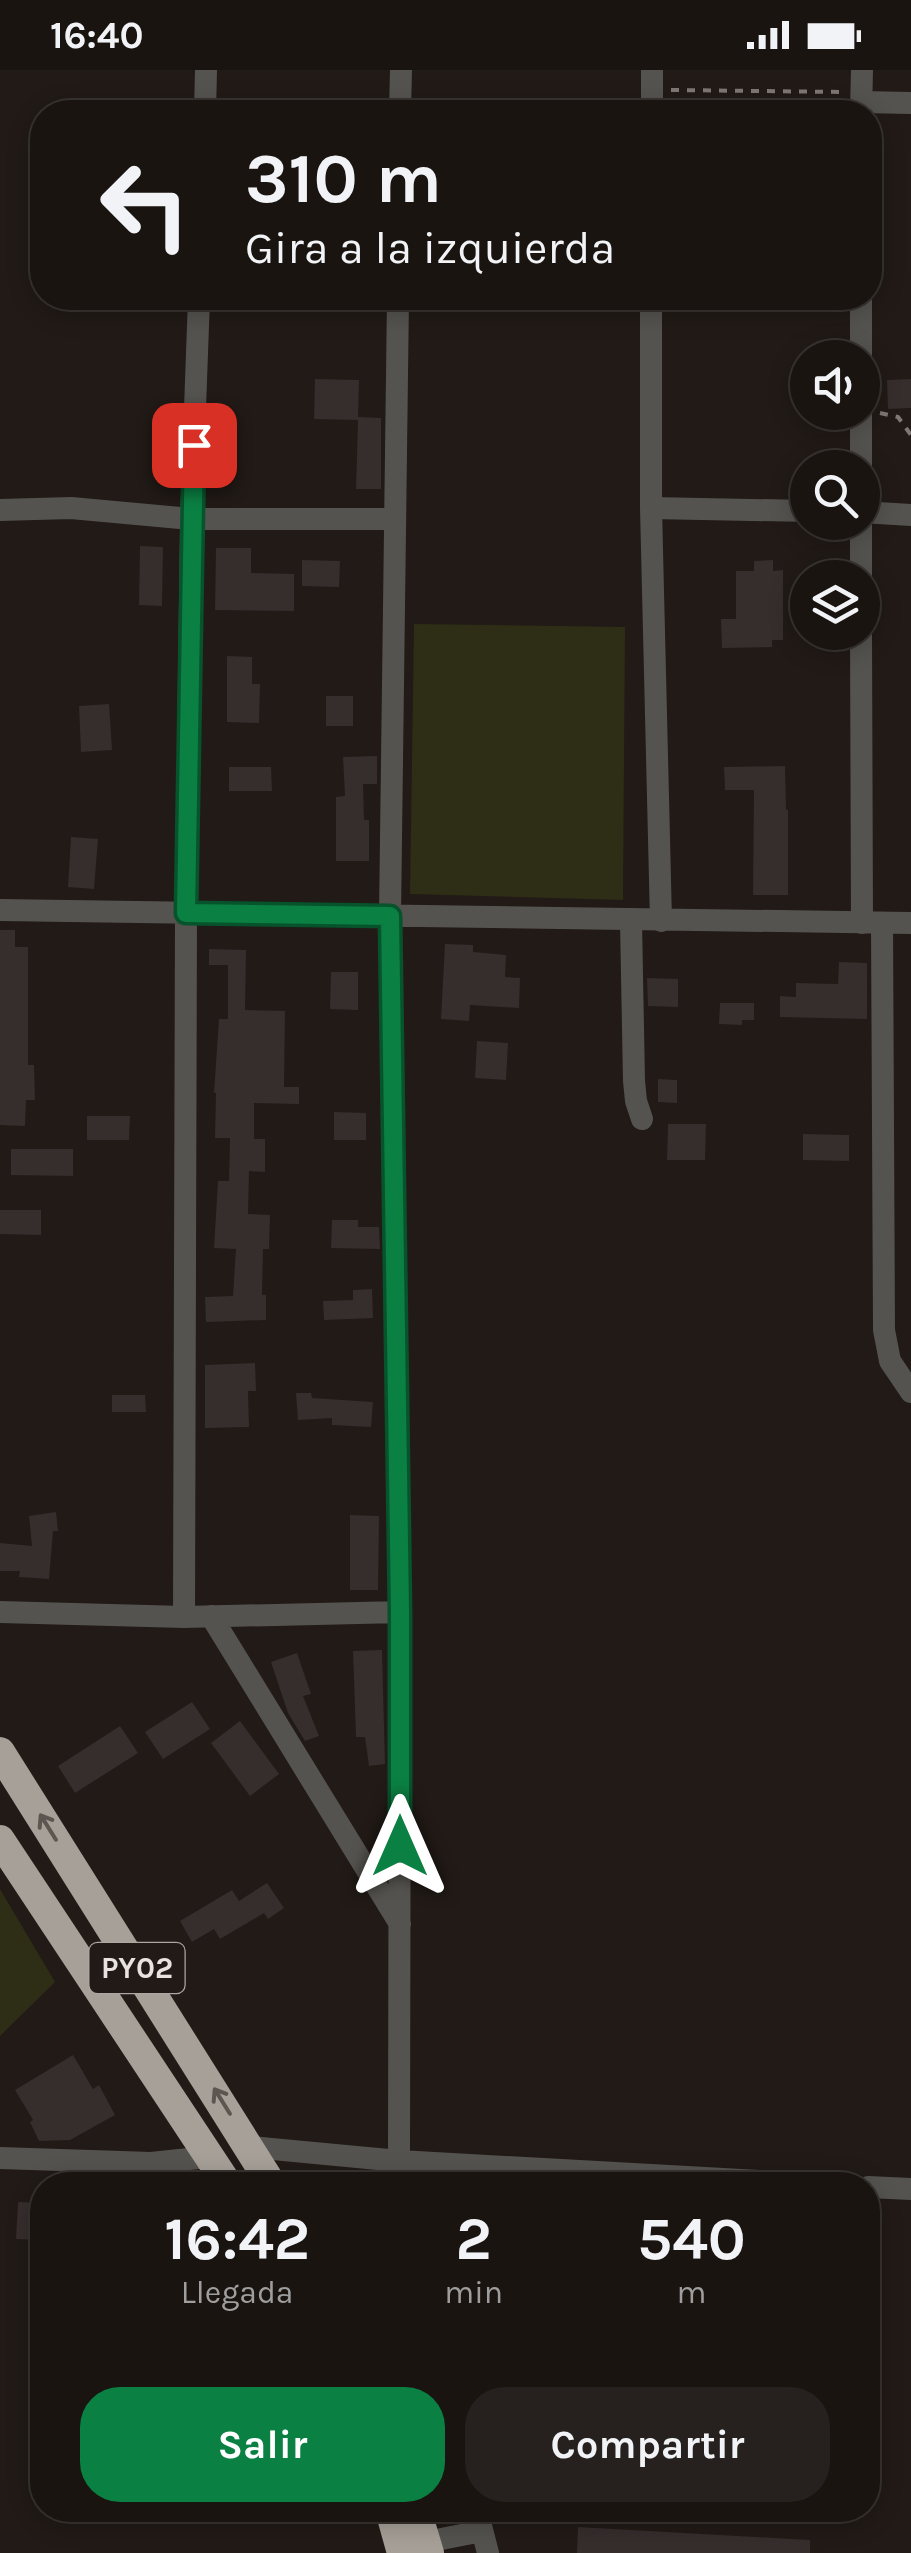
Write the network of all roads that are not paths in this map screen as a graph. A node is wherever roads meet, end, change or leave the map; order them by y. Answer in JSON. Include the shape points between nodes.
{"nodes":[{"id":1,"x":206,"y":70,"type":"edge"},
{"id":2,"x":401,"y":70,"type":"edge"},
{"id":3,"x":861,"y":94,"type":"edge"},
{"id":4,"x":205,"y":100,"type":"edge"},
{"id":5,"x":400,"y":100,"type":"edge"},
{"id":6,"x":911,"y":102,"type":"edge"},
{"id":7,"x":199,"y":310,"type":"edge"},
{"id":8,"x":398,"y":310,"type":"edge"},
{"id":9,"x":652,"y":310,"type":"edge"},
{"id":10,"x":861,"y":310,"type":"edge"},
{"id":11,"x":861,"y":340,"type":"edge"},
{"id":12,"x":651,"y":508,"type":"junction"},
{"id":13,"x":0,"y":510,"type":"edge"},
{"id":14,"x":790,"y":511,"type":"edge"},
{"id":15,"x":880,"y":513,"type":"edge"},
{"id":16,"x":911,"y":515,"type":"edge"},
{"id":17,"x":191,"y":519,"type":"junction"},
{"id":18,"x":395,"y":519,"type":"junction"},
{"id":19,"x":863,"y":650,"type":"edge"},
{"id":20,"x":0,"y":910,"type":"edge"},
{"id":21,"x":186,"y":913,"type":"junction"},
{"id":22,"x":390,"y":916,"type":"junction"},
{"id":23,"x":630,"y":921,"type":"junction"},
{"id":24,"x":660,"y":922,"type":"junction"},
{"id":25,"x":872,"y":923,"type":"junction"},
{"id":26,"x":911,"y":923,"type":"edge"},
{"id":27,"x":642,"y":1119,"type":"dead end"},
{"id":28,"x":911,"y":1392,"type":"edge"},
{"id":29,"x":0,"y":1612,"type":"edge"},
{"id":30,"x":400,"y":1612,"type":"junction"},
{"id":31,"x":211,"y":1616,"type":"junction"},
{"id":32,"x":184,"y":1617,"type":"junction"},
{"id":33,"x":0,"y":1752,"type":"edge"},
{"id":34,"x":0,"y":1840,"type":"edge"},
{"id":35,"x":400,"y":1924,"type":"junction"},
{"id":36,"x":251,"y":2147,"type":"junction"},
{"id":37,"x":208,"y":2157,"type":"junction"},
{"id":38,"x":0,"y":2158,"type":"edge"},
{"id":39,"x":399,"y":2161,"type":"junction"},
{"id":40,"x":219,"y":2172,"type":"edge"},
{"id":41,"x":265,"y":2172,"type":"edge"},
{"id":42,"x":472,"y":2172,"type":"edge"},
{"id":43,"x":880,"y":2188,"type":"edge"},
{"id":44,"x":911,"y":2190,"type":"edge"},
{"id":45,"x":399,"y":2522,"type":"edge"},
{"id":46,"x":417,"y":2522,"type":"edge"},
{"id":47,"x":482,"y":2531,"type":"edge"},
{"id":48,"x":419,"y":2550,"type":"edge"}],
"edges":[{"from":1,"to":4,"type":"street"},
{"from":2,"to":5,"type":"street"},
{"from":3,"to":6,"type":"street"},
{"from":7,"to":17,"type":"street"},
{"from":8,"to":18,"type":"street"},
{"from":9,"to":12,"type":"street"},
{"from":10,"to":11,"type":"street"},
{"from":12,"to":14,"type":"street"},
{"from":12,"to":24,"type":"street"},
{"from":13,"to":17,"type":"street","via":[[70,508]]},
{"from":15,"to":16,"type":"street"},
{"from":17,"to":18,"type":"street"},
{"from":17,"to":21,"type":"street"},
{"from":18,"to":22,"type":"street"},
{"from":19,"to":25,"type":"street"},
{"from":20,"to":21,"type":"street"},
{"from":21,"to":22,"type":"street"},
{"from":21,"to":32,"type":"street"},
{"from":22,"to":23,"type":"street"},
{"from":22,"to":30,"type":"street"},
{"from":23,"to":24,"type":"street"},
{"from":23,"to":27,"type":"street","via":[[634,1081]]},
{"from":24,"to":25,"type":"street"},
{"from":25,"to":26,"type":"street"},
{"from":25,"to":28,"type":"street","via":[[884,1330],[890,1361]]},
{"from":29,"to":32,"type":"street"},
{"from":30,"to":31,"type":"street"},
{"from":30,"to":35,"type":"street"},
{"from":31,"to":32,"type":"street"},
{"from":31,"to":35,"type":"street"},
{"from":36,"to":33,"type":"highway","number":"PY02","one_way":true},
{"from":34,"to":37,"type":"highway","number":"PY02"},
{"from":35,"to":39,"type":"street"},
{"from":36,"to":39,"type":"street"},
{"from":36,"to":41,"type":"highway","number":"PY02"},
{"from":37,"to":38,"type":"street","via":[[150,2163]]},
{"from":37,"to":40,"type":"highway","number":"PY02"},
{"from":39,"to":42,"type":"street"},
{"from":43,"to":44,"type":"street"},
{"from":45,"to":48,"type":"highway"},
{"from":46,"to":48,"type":"highway"},
{"from":47,"to":48,"type":"street"}]}
